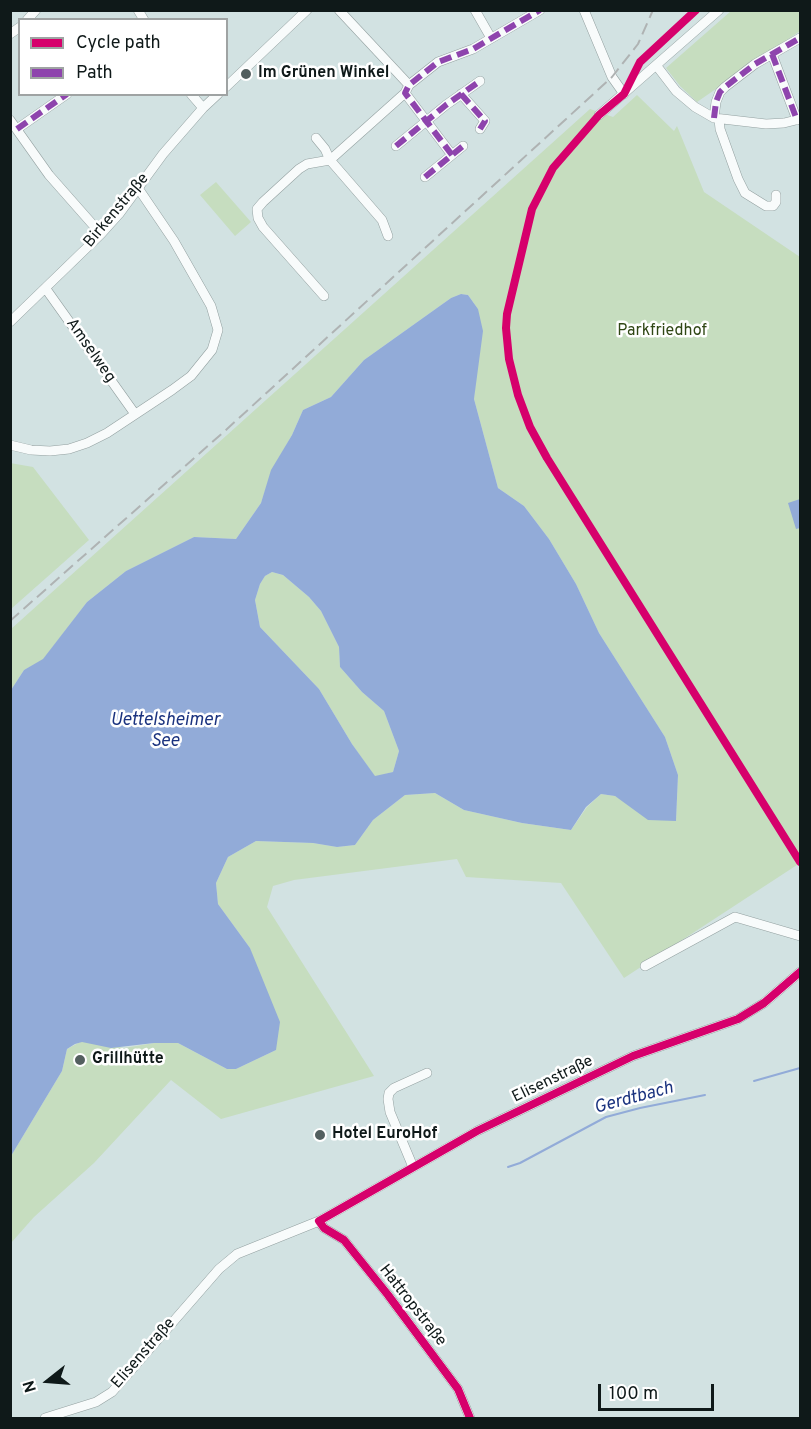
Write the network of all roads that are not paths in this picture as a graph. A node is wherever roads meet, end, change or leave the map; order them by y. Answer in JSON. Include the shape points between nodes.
{"nodes":[{"id":1,"x":306,"y":10,"type":"edge"},
{"id":2,"x":339,"y":10,"type":"edge"},
{"id":3,"x":475,"y":10,"type":"edge"},
{"id":4,"x":540,"y":10,"type":"edge"},
{"id":5,"x":584,"y":10,"type":"edge"},
{"id":6,"x":719,"y":10,"type":"edge"},
{"id":7,"x":491,"y":38,"type":"junction"},
{"id":8,"x":801,"y":38,"type":"edge"},
{"id":9,"x":772,"y":54,"type":"junction"},
{"id":10,"x":656,"y":65,"type":"junction"},
{"id":11,"x":480,"y":81,"type":"dead end"},
{"id":12,"x":228,"y":85,"type":"edge"},
{"id":13,"x":407,"y":89,"type":"junction"},
{"id":14,"x":461,"y":94,"type":"junction"},
{"id":15,"x":624,"y":94,"type":"junction"},
{"id":16,"x":64,"y":96,"type":"edge"},
{"id":17,"x":193,"y":96,"type":"edge"},
{"id":18,"x":216,"y":96,"type":"edge"},
{"id":19,"x":203,"y":108,"type":"junction"},
{"id":20,"x":598,"y":115,"type":"dead end"},
{"id":21,"x":716,"y":118,"type":"junction"},
{"id":22,"x":799,"y":119,"type":"edge"},
{"id":23,"x":10,"y":120,"type":"edge"},
{"id":24,"x":427,"y":121,"type":"junction"},
{"id":25,"x":16,"y":129,"type":"junction"},
{"id":26,"x":480,"y":129,"type":"dead end"},
{"id":27,"x":316,"y":138,"type":"dead end"},
{"id":28,"x":396,"y":146,"type":"dead end"},
{"id":29,"x":463,"y":146,"type":"dead end"},
{"id":30,"x":452,"y":155,"type":"junction"},
{"id":31,"x":330,"y":160,"type":"junction"},
{"id":32,"x":425,"y":177,"type":"dead end"},
{"id":33,"x":138,"y":188,"type":"junction"},
{"id":34,"x":776,"y":195,"type":"dead end"},
{"id":35,"x":101,"y":234,"type":"junction"},
{"id":36,"x":388,"y":236,"type":"dead end"},
{"id":37,"x":46,"y":289,"type":"junction"},
{"id":38,"x":324,"y":296,"type":"dead end"},
{"id":39,"x":10,"y":322,"type":"edge"},
{"id":40,"x":135,"y":414,"type":"junction"},
{"id":41,"x":10,"y":445,"type":"edge"},
{"id":42,"x":801,"y":936,"type":"edge"},
{"id":43,"x":645,"y":966,"type":"dead end"},
{"id":44,"x":801,"y":972,"type":"edge"},
{"id":45,"x":427,"y":1073,"type":"dead end"},
{"id":46,"x":413,"y":1167,"type":"junction"},
{"id":47,"x":319,"y":1221,"type":"junction"},
{"id":48,"x":45,"y":1419,"type":"edge"},
{"id":49,"x":470,"y":1419,"type":"edge"}],
"edges":[{"from":1,"to":12,"type":"street"},
{"from":2,"to":13,"type":"street"},
{"from":3,"to":7,"type":"street"},
{"from":4,"to":7,"type":"street"},
{"from":5,"to":15,"type":"street","via":[[612,77]]},
{"from":6,"to":10,"type":"street"},
{"from":7,"to":13,"type":"street","via":[[438,62]]},
{"from":8,"to":9,"type":"street"},
{"from":9,"to":21,"type":"street","via":[[720,92]]},
{"from":9,"to":22,"type":"street"},
{"from":10,"to":15,"type":"street"},
{"from":10,"to":21,"type":"street","via":[[676,91]]},
{"from":11,"to":14,"type":"street"},
{"from":13,"to":24,"type":"street"},
{"from":13,"to":31,"type":"street"},
{"from":14,"to":24,"type":"street"},
{"from":14,"to":26,"type":"street","via":[[485,121]]},
{"from":15,"to":20,"type":"street"},
{"from":16,"to":25,"type":"street"},
{"from":17,"to":19,"type":"street"},
{"from":18,"to":19,"type":"street","name":"Birkenstraße"},
{"from":19,"to":33,"type":"street","name":"Birkenstraße"},
{"from":21,"to":22,"type":"street","via":[[766,124]]},
{"from":21,"to":34,"type":"street","via":[[745,193],[766,206],[773,206]]},
{"from":23,"to":25,"type":"street"},
{"from":24,"to":28,"type":"street"},
{"from":24,"to":30,"type":"street"},
{"from":25,"to":35,"type":"street","via":[[49,175]]},
{"from":27,"to":31,"type":"street"},
{"from":29,"to":30,"type":"street"},
{"from":30,"to":32,"type":"street"},
{"from":31,"to":36,"type":"street","via":[[382,220]]},
{"from":31,"to":38,"type":"street","via":[[299,169],[257,209],[263,226]]},
{"from":33,"to":35,"type":"street","name":"Birkenstraße"},
{"from":33,"to":40,"type":"street","via":[[200,284],[218,330],[212,350],[191,376]]},
{"from":35,"to":37,"type":"street","name":"Birkenstraße"},
{"from":37,"to":39,"type":"street","name":"Birkenstraße"},
{"from":37,"to":40,"type":"street","name":"Amselweg"},
{"from":40,"to":41,"type":"street","via":[[106,433],[69,449],[40,451]]},
{"from":42,"to":43,"type":"street","via":[[735,917]]},
{"from":44,"to":46,"type":"street","name":"Elisenstraße","via":[[738,1019],[633,1056],[477,1131]]},
{"from":45,"to":46,"type":"street","via":[[394,1088],[388,1099]]},
{"from":46,"to":47,"type":"street","name":"Elisenstraße"},
{"from":47,"to":48,"type":"street","name":"Elisenstraße","via":[[231,1258],[112,1392],[96,1402]]},
{"from":47,"to":49,"type":"street","name":"Hattropstraße","via":[[344,1240],[395,1304],[458,1389]]}]}
